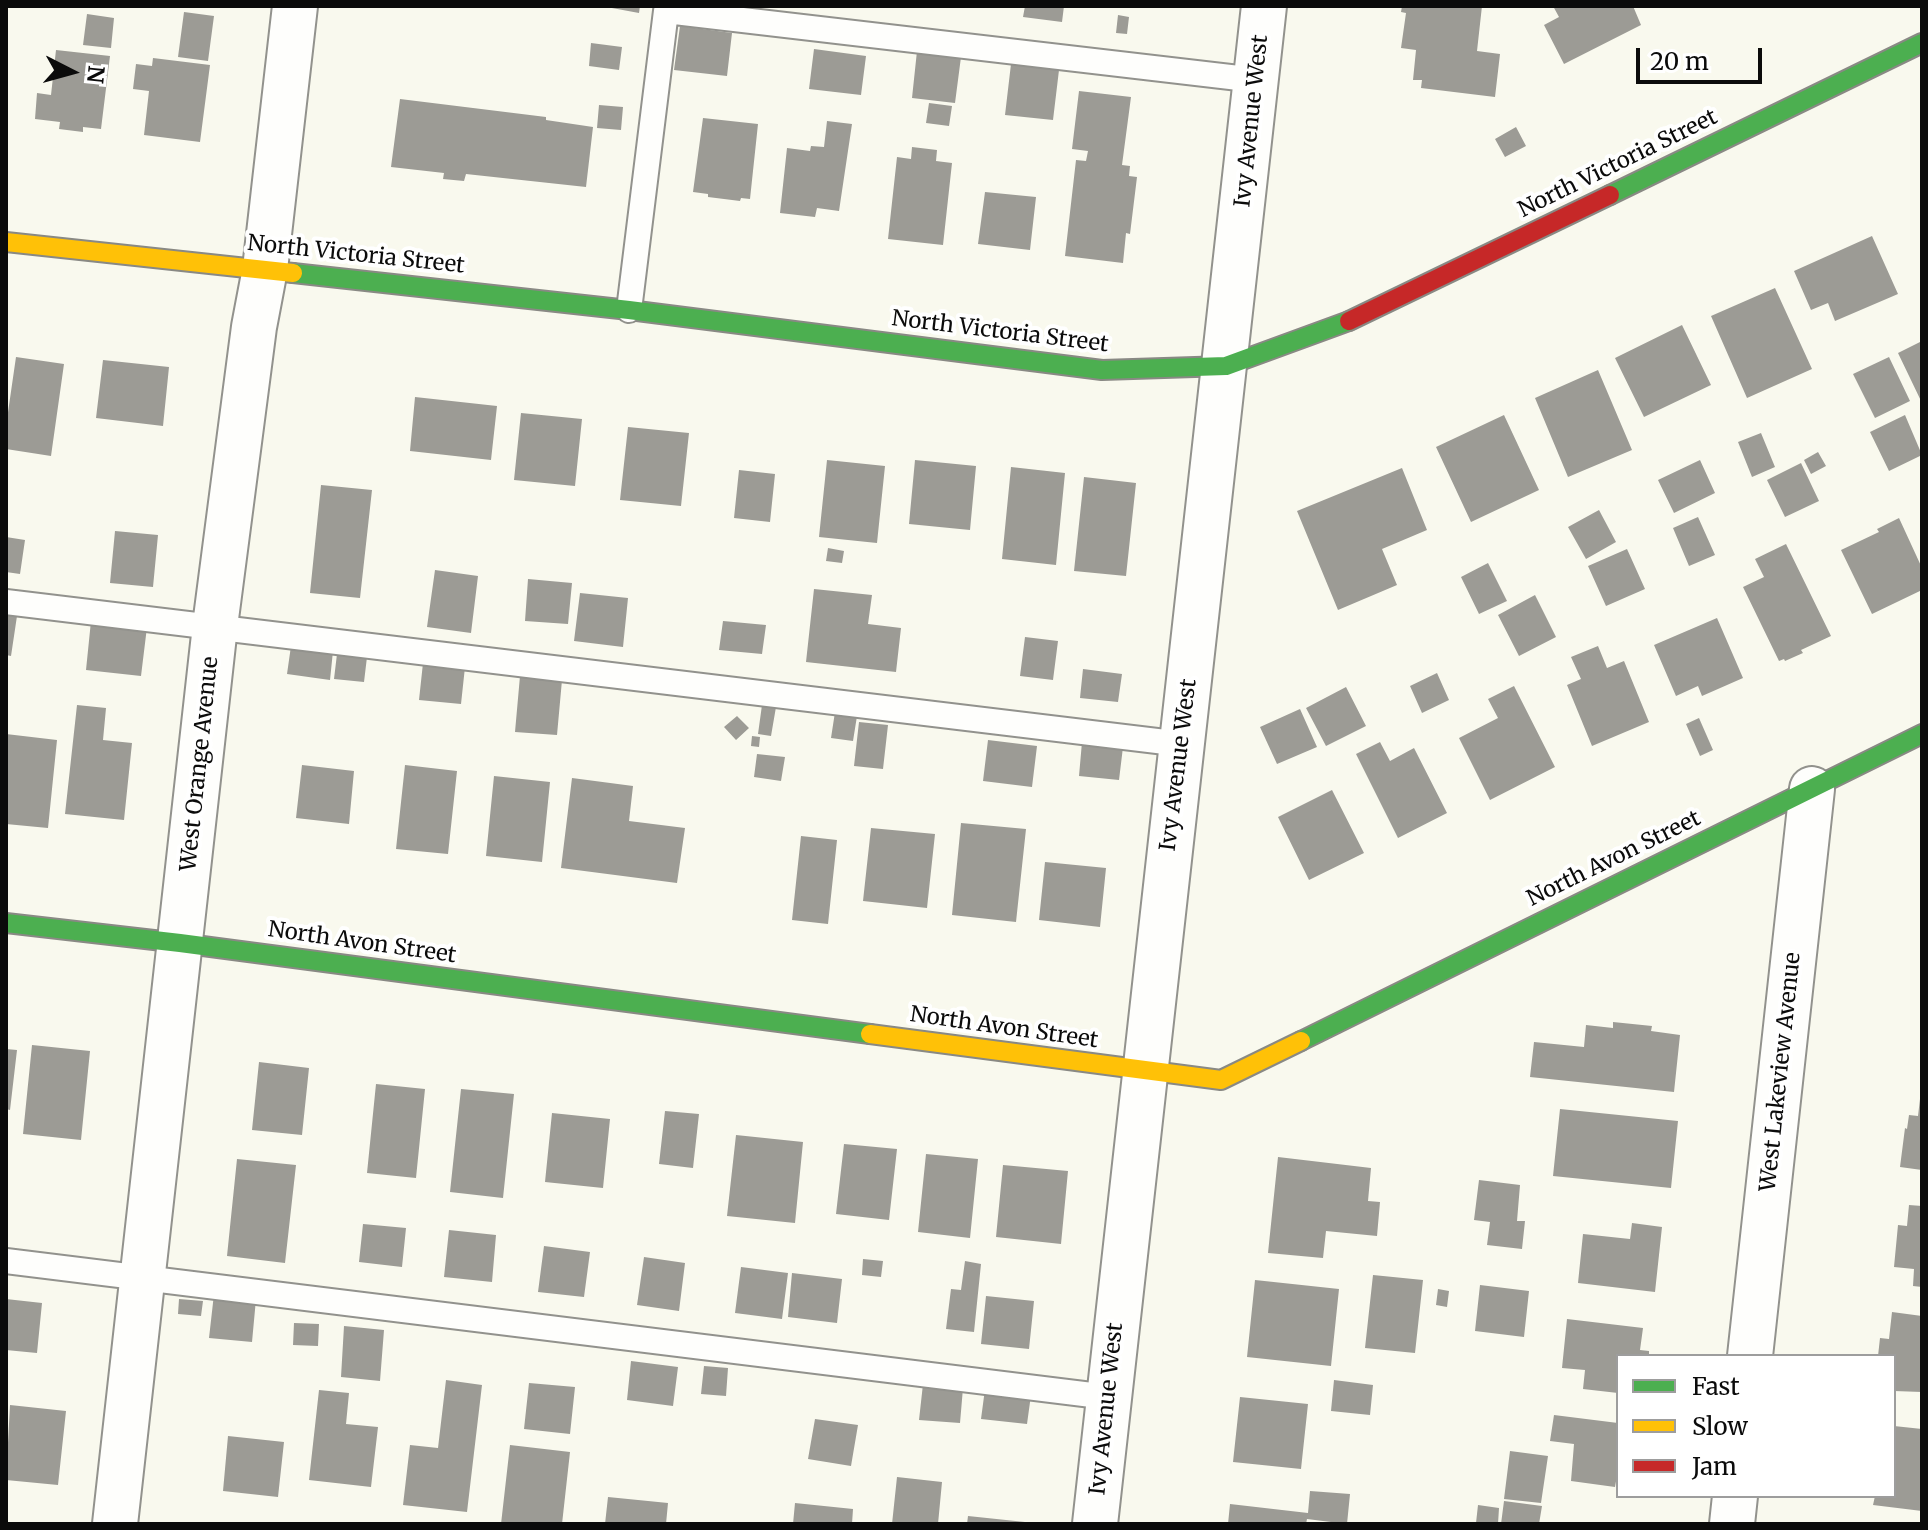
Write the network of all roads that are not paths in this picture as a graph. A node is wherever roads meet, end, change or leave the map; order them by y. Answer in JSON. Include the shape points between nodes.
{"nodes":[{"id":1,"x":295,"y":6,"type":"edge"},
{"id":2,"x":1264,"y":6,"type":"edge"},
{"id":3,"x":1922,"y":43,"type":"edge"},
{"id":4,"x":1256,"y":80,"type":"junction"},
{"id":5,"x":6,"y":242,"type":"edge"},
{"id":6,"x":265,"y":269,"type":"junction"},
{"id":7,"x":629,"y":310,"type":"junction"},
{"id":8,"x":1226,"y":366,"type":"junction"},
{"id":9,"x":6,"y":602,"type":"edge"},
{"id":10,"x":215,"y":626,"type":"junction"},
{"id":11,"x":1922,"y":734,"type":"edge"},
{"id":12,"x":1182,"y":744,"type":"junction"},
{"id":13,"x":1812,"y":789,"type":"junction"},
{"id":14,"x":6,"y":923,"type":"edge"},
{"id":15,"x":180,"y":943,"type":"junction"},
{"id":16,"x":1144,"y":1071,"type":"junction"},
{"id":17,"x":6,"y":1261,"type":"edge"},
{"id":18,"x":142,"y":1277,"type":"junction"},
{"id":19,"x":1750,"y":1354,"type":"edge"},
{"id":20,"x":1108,"y":1397,"type":"junction"},
{"id":21,"x":1735,"y":1498,"type":"edge"},
{"id":22,"x":115,"y":1524,"type":"edge"},
{"id":23,"x":1095,"y":1524,"type":"edge"},
{"id":24,"x":1732,"y":1524,"type":"edge"}],
"edges":[{"from":1,"to":6,"type":"street","name":"West Orange Avenue"},
{"from":2,"to":4,"type":"street","name":"Ivy Avenue West"},
{"from":3,"to":8,"type":"street","name":"North Victoria Street","via":[[1351,320]]},
{"from":4,"to":7,"type":"lane","via":[[666,11]]},
{"from":4,"to":8,"type":"street","name":"Ivy Avenue West"},
{"from":5,"to":6,"type":"street","name":"North Victoria Street"},
{"from":6,"to":7,"type":"street","name":"North Victoria Street"},
{"from":6,"to":10,"type":"street","name":"West Orange Avenue"},
{"from":7,"to":8,"type":"street","name":"North Victoria Street","via":[[1102,370]]},
{"from":8,"to":12,"type":"street","name":"Ivy Avenue West"},
{"from":9,"to":10,"type":"lane"},
{"from":10,"to":12,"type":"lane"},
{"from":10,"to":15,"type":"street","name":"West Orange Avenue"},
{"from":11,"to":13,"type":"street","name":"North Avon Street"},
{"from":12,"to":16,"type":"street","name":"Ivy Avenue West"},
{"from":13,"to":16,"type":"street","name":"North Avon Street","via":[[1221,1080]]},
{"from":13,"to":19,"type":"street","name":"West Lakeview Avenue"},
{"from":14,"to":15,"type":"street","name":"North Avon Street"},
{"from":15,"to":16,"type":"street","name":"North Avon Street"},
{"from":15,"to":18,"type":"street","name":"West Orange Avenue"},
{"from":16,"to":20,"type":"street","name":"Ivy Avenue West"},
{"from":17,"to":18,"type":"lane"},
{"from":18,"to":20,"type":"lane"},
{"from":18,"to":22,"type":"street","name":"West Orange Avenue"},
{"from":20,"to":23,"type":"street","name":"Ivy Avenue West"},
{"from":21,"to":24,"type":"street"}]}
